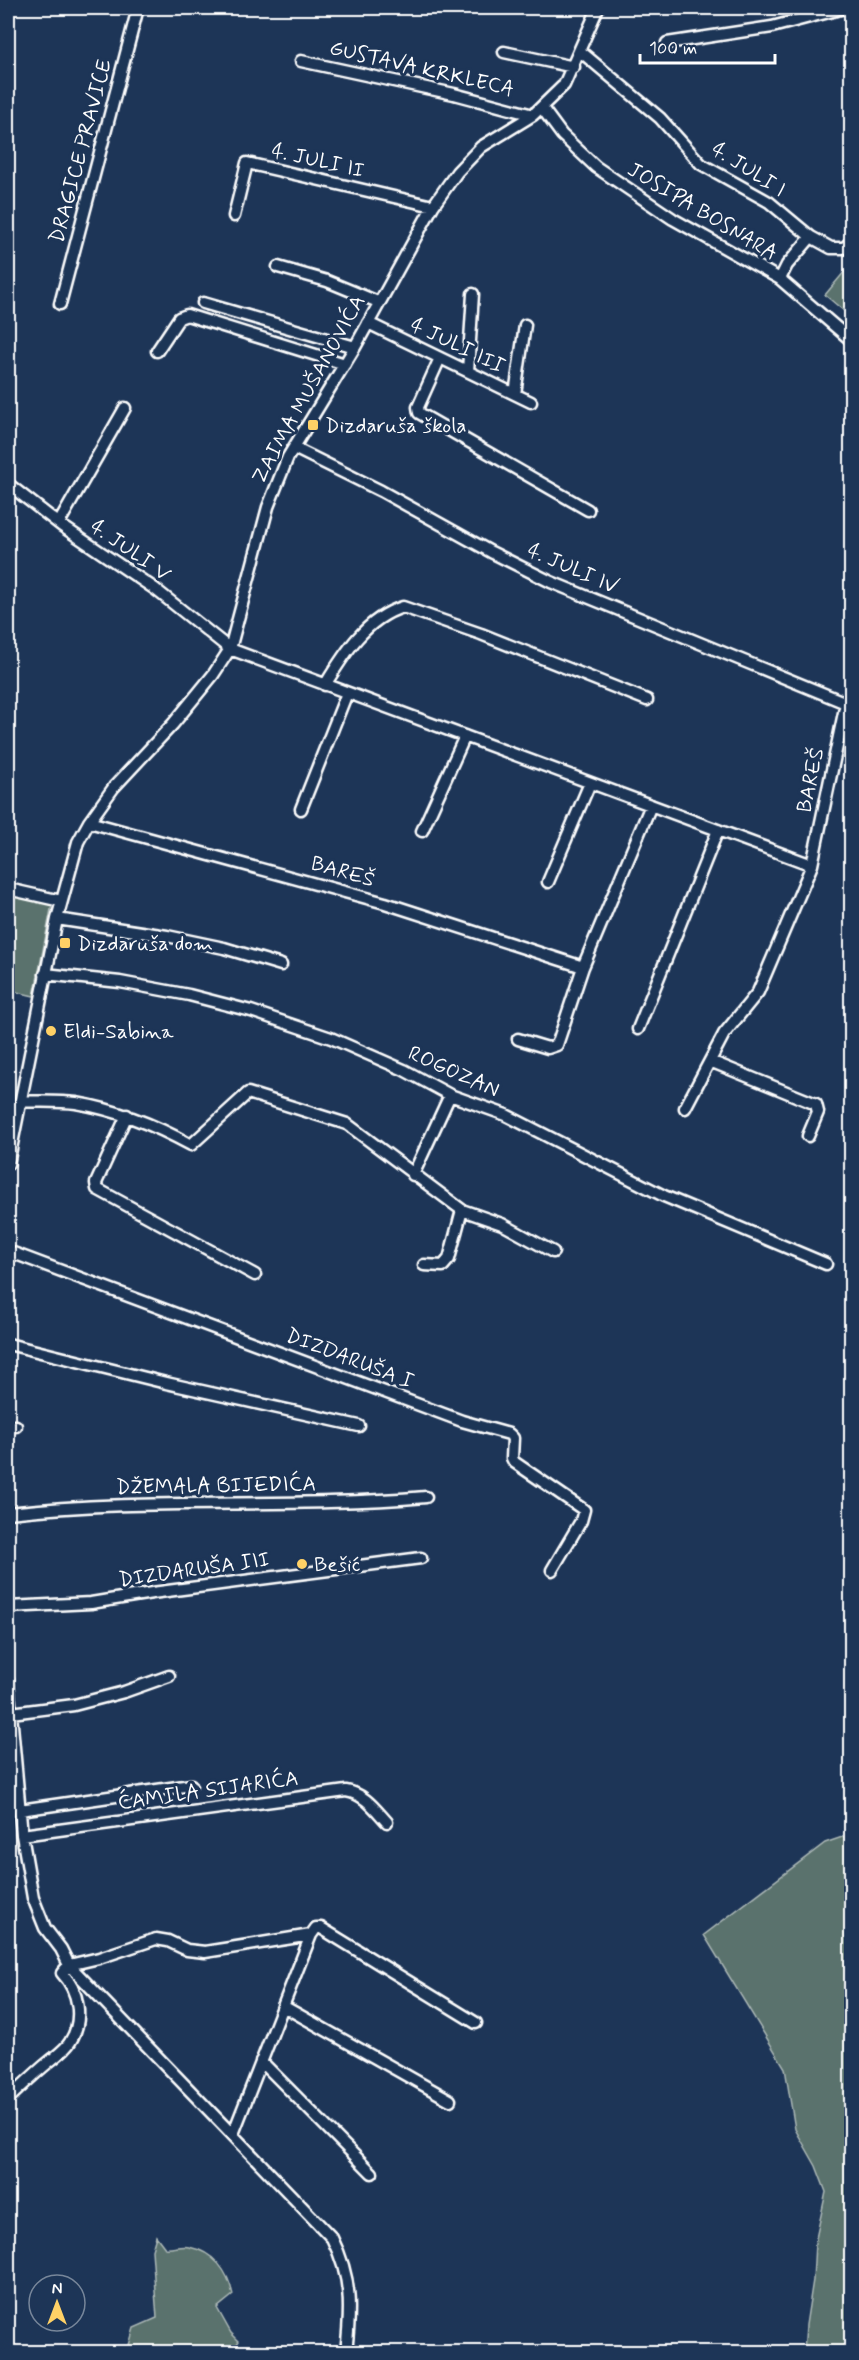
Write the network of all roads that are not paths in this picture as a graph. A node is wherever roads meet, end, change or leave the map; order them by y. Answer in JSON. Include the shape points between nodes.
{"nodes":[{"id":1,"x":138,"y":8,"type":"edge"},
{"id":2,"x":598,"y":8,"type":"edge"},
{"id":3,"x":844,"y":8,"type":"edge"},
{"id":4,"x":816,"y":12,"type":"edge"},
{"id":5,"x":667,"y":43,"type":"dead end"},
{"id":6,"x":580,"y":51,"type":"junction"},
{"id":7,"x":504,"y":52,"type":"dead end"},
{"id":8,"x":301,"y":61,"type":"dead end"},
{"id":9,"x":574,"y":67,"type":"junction"},
{"id":10,"x":537,"y":111,"type":"junction"},
{"id":11,"x":433,"y":206,"type":"junction"},
{"id":12,"x":234,"y":216,"type":"dead end"},
{"id":13,"x":811,"y":237,"type":"junction"},
{"id":14,"x":852,"y":241,"type":"edge"},
{"id":15,"x":278,"y":267,"type":"dead end"},
{"id":16,"x":780,"y":279,"type":"junction"},
{"id":17,"x":473,"y":294,"type":"dead end"},
{"id":18,"x":378,"y":302,"type":"junction"},
{"id":19,"x":203,"y":303,"type":"dead end"},
{"id":20,"x":60,"y":304,"type":"dead end"},
{"id":21,"x":368,"y":323,"type":"junction"},
{"id":22,"x":525,"y":325,"type":"dead end"},
{"id":23,"x":852,"y":341,"type":"edge"},
{"id":24,"x":355,"y":347,"type":"junction"},
{"id":25,"x":157,"y":351,"type":"dead end"},
{"id":26,"x":440,"y":358,"type":"junction"},
{"id":27,"x":345,"y":364,"type":"junction"},
{"id":28,"x":468,"y":372,"type":"junction"},
{"id":29,"x":515,"y":394,"type":"junction"},
{"id":30,"x":531,"y":402,"type":"dead end"},
{"id":31,"x":125,"y":408,"type":"dead end"},
{"id":32,"x":294,"y":448,"type":"junction"},
{"id":33,"x":8,"y":484,"type":"edge"},
{"id":34,"x":588,"y":510,"type":"dead end"},
{"id":35,"x":59,"y":523,"type":"junction"},
{"id":36,"x":230,"y":649,"type":"junction"},
{"id":37,"x":325,"y":685,"type":"junction"},
{"id":38,"x":347,"y":693,"type":"junction"},
{"id":39,"x":647,"y":700,"type":"dead end"},
{"id":40,"x":849,"y":701,"type":"edge"},
{"id":41,"x":465,"y":736,"type":"junction"},
{"id":42,"x":590,"y":783,"type":"junction"},
{"id":43,"x":651,"y":805,"type":"junction"},
{"id":44,"x":301,"y":809,"type":"dead end"},
{"id":45,"x":89,"y":822,"type":"junction"},
{"id":46,"x":718,"y":830,"type":"junction"},
{"id":47,"x":422,"y":831,"type":"dead end"},
{"id":48,"x":812,"y":865,"type":"junction"},
{"id":49,"x":548,"y":882,"type":"dead end"},
{"id":50,"x":8,"y":889,"type":"edge"},
{"id":51,"x":61,"y":901,"type":"junction"},
{"id":52,"x":57,"y":919,"type":"junction"},
{"id":53,"x":281,"y":965,"type":"dead end"},
{"id":54,"x":583,"y":967,"type":"junction"},
{"id":55,"x":45,"y":974,"type":"junction"},
{"id":56,"x":638,"y":1029,"type":"dead end"},
{"id":57,"x":518,"y":1039,"type":"dead end"},
{"id":58,"x":710,"y":1061,"type":"junction"},
{"id":59,"x":450,"y":1095,"type":"junction"},
{"id":60,"x":20,"y":1101,"type":"junction"},
{"id":61,"x":685,"y":1108,"type":"dead end"},
{"id":62,"x":127,"y":1115,"type":"junction"},
{"id":63,"x":808,"y":1136,"type":"dead end"},
{"id":64,"x":8,"y":1164,"type":"edge"},
{"id":65,"x":413,"y":1175,"type":"junction"},
{"id":66,"x":462,"y":1210,"type":"junction"},
{"id":67,"x":8,"y":1251,"type":"edge"},
{"id":68,"x":553,"y":1252,"type":"dead end"},
{"id":69,"x":826,"y":1264,"type":"dead end"},
{"id":70,"x":424,"y":1265,"type":"dead end"},
{"id":71,"x":255,"y":1275,"type":"dead end"},
{"id":72,"x":8,"y":1344,"type":"edge"},
{"id":73,"x":359,"y":1426,"type":"dead end"},
{"id":74,"x":426,"y":1497,"type":"dead end"},
{"id":75,"x":8,"y":1513,"type":"edge"},
{"id":76,"x":421,"y":1557,"type":"dead end"},
{"id":77,"x":552,"y":1570,"type":"dead end"},
{"id":78,"x":8,"y":1606,"type":"edge"},
{"id":79,"x":169,"y":1676,"type":"dead end"},
{"id":80,"x":8,"y":1681,"type":"edge"},
{"id":81,"x":11,"y":1713,"type":"junction"},
{"id":82,"x":191,"y":1785,"type":"dead end"},
{"id":83,"x":20,"y":1810,"type":"junction"},
{"id":84,"x":387,"y":1822,"type":"dead end"},
{"id":85,"x":22,"y":1835,"type":"junction"},
{"id":86,"x":311,"y":1935,"type":"junction"},
{"id":87,"x":69,"y":1965,"type":"junction"},
{"id":88,"x":283,"y":2006,"type":"junction"},
{"id":89,"x":476,"y":2023,"type":"dead end"},
{"id":90,"x":261,"y":2061,"type":"junction"},
{"id":91,"x":8,"y":2098,"type":"edge"},
{"id":92,"x":450,"y":2100,"type":"dead end"},
{"id":93,"x":233,"y":2134,"type":"junction"},
{"id":94,"x":372,"y":2173,"type":"dead end"},
{"id":95,"x":346,"y":2352,"type":"edge"}],
"edges":[{"from":1,"to":20,"type":"street","name":"DRAGICE PRAVICE"},
{"from":2,"to":6,"type":"street","name":"ZAIMA MUŠANOVIĆA"},
{"from":3,"to":4,"type":"street"},
{"from":4,"to":5,"type":"street","via":[[772,27]]},
{"from":6,"to":9,"type":"street","name":"ZAIMA MUŠANOVIĆA"},
{"from":6,"to":13,"type":"street","name":"4. JULI I","via":[[660,118],[701,164],[769,202]]},
{"from":7,"to":9,"type":"street"},
{"from":8,"to":10,"type":"street","name":"GUSTAVA KRKLECA"},
{"from":9,"to":10,"type":"street","name":"ZAIMA MUŠANOVIĆA","via":[[564,85]]},
{"from":10,"to":11,"type":"street","name":"ZAIMA MUŠANOVIĆA","via":[[482,147],[457,172]]},
{"from":10,"to":16,"type":"street","name":"JOSIPA BOSNARA","via":[[576,150],[622,186]]},
{"from":11,"to":12,"type":"street","name":"4. JULI II","via":[[247,163]]},
{"from":11,"to":18,"type":"street","name":"ZAIMA MUŠANOVIĆA"},
{"from":13,"to":14,"type":"street","name":"4. JULI I","via":[[835,249]]},
{"from":13,"to":16,"type":"street"},
{"from":15,"to":18,"type":"street"},
{"from":16,"to":23,"type":"street","name":"JOSIPA BOSNARA"},
{"from":17,"to":28,"type":"street"},
{"from":18,"to":21,"type":"street","name":"ZAIMA MUŠANOVIĆA"},
{"from":19,"to":24,"type":"street"},
{"from":21,"to":24,"type":"street","name":"ZAIMA MUŠANOVIĆA"},
{"from":21,"to":26,"type":"street","name":"4 JULI III"},
{"from":22,"to":29,"type":"street"},
{"from":24,"to":27,"type":"street","name":"ZAIMA MUŠANOVIĆA"},
{"from":25,"to":27,"type":"street","via":[[179,318],[187,315]]},
{"from":26,"to":28,"type":"street","name":"4 JULI III"},
{"from":26,"to":34,"type":"street","via":[[419,413]]},
{"from":27,"to":32,"type":"street","name":"ZAIMA MUŠANOVIĆA"},
{"from":28,"to":29,"type":"street","name":"4 JULI III"},
{"from":29,"to":30,"type":"street","name":"4 JULI III"},
{"from":31,"to":35,"type":"street"},
{"from":32,"to":36,"type":"street","name":"ZAIMA MUŠANOVIĆA","via":[[270,500]]},
{"from":32,"to":40,"type":"street","name":"4. JULI IV","via":[[551,582]]},
{"from":33,"to":35,"type":"street","name":"4. JULI V"},
{"from":35,"to":36,"type":"street","name":"4. JULI V","via":[[154,589]]},
{"from":36,"to":37,"type":"street"},
{"from":36,"to":45,"type":"street","name":"ZAIMA MUŠANOVIĆA","via":[[213,675],[114,787]]},
{"from":37,"to":38,"type":"street"},
{"from":37,"to":39,"type":"street","via":[[357,638],[403,607]]},
{"from":38,"to":41,"type":"street"},
{"from":38,"to":44,"type":"street"},
{"from":40,"to":48,"type":"street","name":"BAREŠ"},
{"from":41,"to":42,"type":"street"},
{"from":41,"to":47,"type":"street"},
{"from":42,"to":43,"type":"street"},
{"from":42,"to":49,"type":"street"},
{"from":43,"to":46,"type":"street"},
{"from":43,"to":54,"type":"street"},
{"from":45,"to":51,"type":"street","name":"ZAIMA MUŠANOVIĆA","via":[[78,842]]},
{"from":45,"to":54,"type":"street","name":"BAREŠ","via":[[386,903]]},
{"from":46,"to":48,"type":"street"},
{"from":46,"to":56,"type":"street"},
{"from":48,"to":58,"type":"street","name":"BAREŠ","via":[[758,992],[724,1034]]},
{"from":50,"to":51,"type":"street"},
{"from":51,"to":52,"type":"street","name":"ZAIMA MUŠANOVIĆA"},
{"from":52,"to":53,"type":"street","via":[[167,936]]},
{"from":52,"to":55,"type":"street","name":"ZAIMA MUŠANOVIĆA"},
{"from":54,"to":57,"type":"street","via":[[557,1045],[548,1048]]},
{"from":55,"to":59,"type":"street","name":"ROGOZAN","via":[[120,982],[251,1011],[331,1038]]},
{"from":55,"to":60,"type":"street","name":"ZAIMA MUŠANOVIĆA"},
{"from":58,"to":61,"type":"street","name":"BAREŠ"},
{"from":58,"to":63,"type":"street","via":[[816,1104],[818,1112]]},
{"from":59,"to":65,"type":"street"},
{"from":59,"to":69,"type":"street","name":"ROGOZAN","via":[[506,1115],[664,1196]]},
{"from":60,"to":62,"type":"street","via":[[75,1103]]},
{"from":60,"to":64,"type":"street","name":"ZAIMA MUŠANOVIĆA"},
{"from":62,"to":65,"type":"street","via":[[191,1145],[248,1093],[347,1124]]},
{"from":62,"to":71,"type":"street","via":[[96,1183],[97,1189]]},
{"from":65,"to":66,"type":"street"},
{"from":66,"to":68,"type":"street","via":[[502,1224]]},
{"from":66,"to":70,"type":"street","via":[[448,1259],[442,1266]]},
{"from":67,"to":77,"type":"street","name":"DIZDARUŠA I","via":[[462,1421],[509,1434],[513,1438],[514,1462],[584,1510]]},
{"from":72,"to":73,"type":"street"},
{"from":74,"to":75,"type":"street","name":"DŽEMALA BIJEDIĆA"},
{"from":76,"to":78,"type":"street","name":"DIZDARUŠA III","via":[[91,1604]]},
{"from":79,"to":81,"type":"street","via":[[74,1706]]},
{"from":80,"to":81,"type":"street"},
{"from":81,"to":83,"type":"street"},
{"from":82,"to":83,"type":"street","name":"ĆAMILA SIJARIĆA"},
{"from":83,"to":85,"type":"street"},
{"from":84,"to":85,"type":"street","name":"ĆAMILA SIJARIĆA","via":[[363,1797],[346,1791]]},
{"from":85,"to":87,"type":"street","via":[[33,1898],[45,1928]]},
{"from":86,"to":87,"type":"street","via":[[205,1952],[156,1939]]},
{"from":86,"to":88,"type":"street"},
{"from":86,"to":89,"type":"street","via":[[321,1928]]},
{"from":87,"to":91,"type":"street","via":[[62,1973],[75,1992],[78,2008],[78,2024],[70,2044]]},
{"from":87,"to":93,"type":"street"},
{"from":88,"to":90,"type":"street"},
{"from":88,"to":92,"type":"street"},
{"from":90,"to":93,"type":"street"},
{"from":90,"to":94,"type":"street"},
{"from":93,"to":95,"type":"street","via":[[332,2238],[346,2269],[349,2288]]}]}
